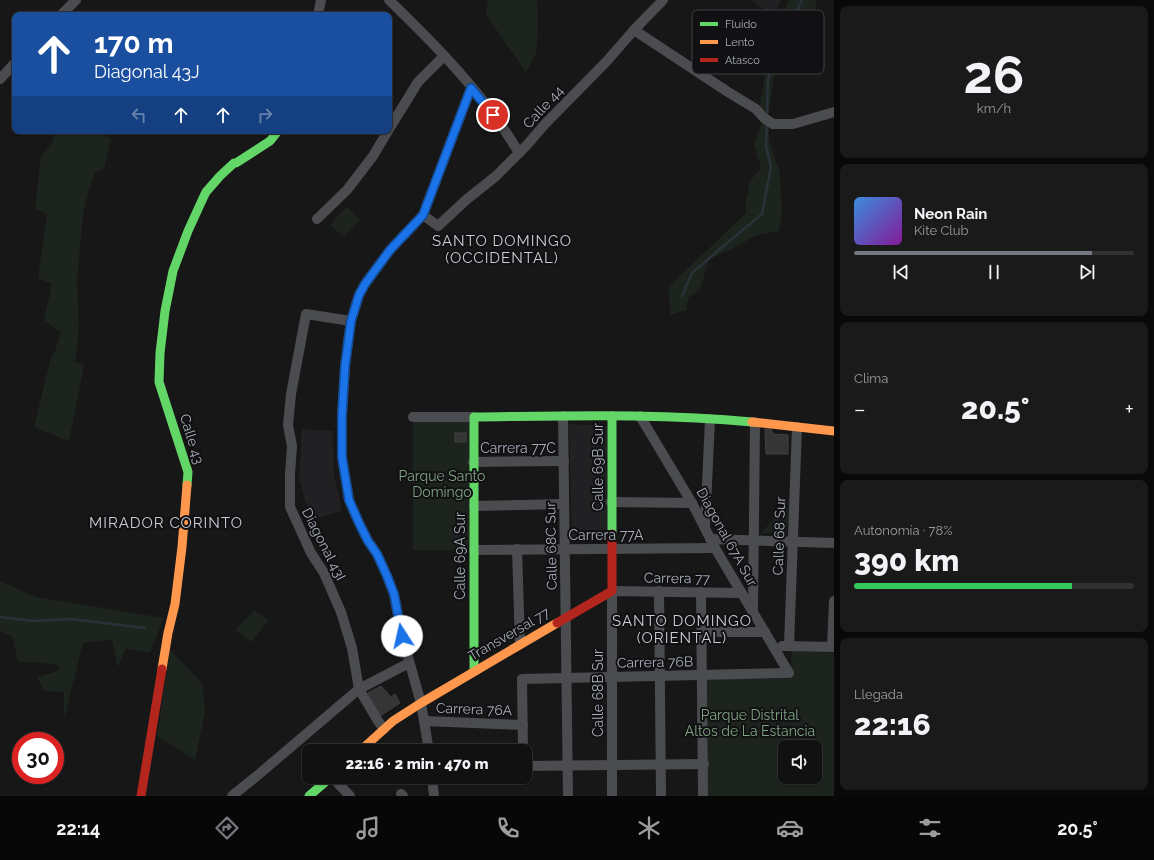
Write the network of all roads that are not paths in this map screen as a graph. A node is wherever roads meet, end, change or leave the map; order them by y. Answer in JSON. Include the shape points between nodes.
{"nodes":[{"id":1,"x":76,"y":0,"type":"edge"},
{"id":2,"x":321,"y":0,"type":"edge"},
{"id":3,"x":389,"y":0,"type":"edge"},
{"id":4,"x":663,"y":0,"type":"edge"},
{"id":5,"x":64,"y":12,"type":"edge"},
{"id":6,"x":319,"y":12,"type":"edge"},
{"id":7,"x":634,"y":30,"type":"junction"},
{"id":8,"x":444,"y":56,"type":"junction"},
{"id":9,"x":12,"y":66,"type":"edge"},
{"id":10,"x":692,"y":68,"type":"edge"},
{"id":11,"x":701,"y":74,"type":"edge"},
{"id":12,"x":0,"y":79,"type":"edge"},
{"id":13,"x":471,"y":88,"type":"junction"},
{"id":14,"x":834,"y":112,"type":"edge"},
{"id":15,"x":392,"y":124,"type":"edge"},
{"id":16,"x":276,"y":134,"type":"edge"},
{"id":17,"x":386,"y":134,"type":"edge"},
{"id":18,"x":519,"y":153,"type":"junction"},
{"id":19,"x":423,"y":215,"type":"junction"},
{"id":20,"x":317,"y":219,"type":"dead end"},
{"id":21,"x":351,"y":321,"type":"junction"},
{"id":22,"x":563,"y":416,"type":"junction"},
{"id":23,"x":612,"y":416,"type":"junction"},
{"id":24,"x":640,"y":416,"type":"junction"},
{"id":25,"x":413,"y":417,"type":"dead end"},
{"id":26,"x":474,"y":417,"type":"junction"},
{"id":27,"x":710,"y":419,"type":"junction"},
{"id":28,"x":754,"y":422,"type":"junction"},
{"id":29,"x":797,"y":426,"type":"junction"},
{"id":30,"x":834,"y":431,"type":"edge"},
{"id":31,"x":564,"y":461,"type":"junction"},
{"id":32,"x":474,"y":462,"type":"junction"},
{"id":33,"x":611,"y":502,"type":"junction"},
{"id":34,"x":692,"y":503,"type":"junction"},
{"id":35,"x":564,"y":504,"type":"junction"},
{"id":36,"x":474,"y":506,"type":"junction"},
{"id":37,"x":705,"y":530,"type":"junction"},
{"id":38,"x":710,"y":539,"type":"junction"},
{"id":39,"x":753,"y":540,"type":"junction"},
{"id":40,"x":792,"y":541,"type":"junction"},
{"id":41,"x":834,"y":543,"type":"edge"},
{"id":42,"x":612,"y":548,"type":"junction"},
{"id":43,"x":715,"y":548,"type":"junction"},
{"id":44,"x":517,"y":549,"type":"junction"},
{"id":45,"x":565,"y":549,"type":"junction"},
{"id":46,"x":474,"y":550,"type":"junction"},
{"id":47,"x":612,"y":591,"type":"junction"},
{"id":48,"x":659,"y":591,"type":"junction"},
{"id":49,"x":701,"y":592,"type":"junction"},
{"id":50,"x":741,"y":592,"type":"junction"},
{"id":51,"x":834,"y":602,"type":"edge"},
{"id":52,"x":753,"y":612,"type":"junction"},
{"id":53,"x":566,"y":618,"type":"junction"},
{"id":54,"x":702,"y":632,"type":"junction"},
{"id":55,"x":765,"y":632,"type":"junction"},
{"id":56,"x":520,"y":644,"type":"junction"},
{"id":57,"x":772,"y":645,"type":"junction"},
{"id":58,"x":789,"y":646,"type":"junction"},
{"id":59,"x":833,"y":647,"type":"edge"},
{"id":60,"x":409,"y":663,"type":"junction"},
{"id":61,"x":474,"y":671,"type":"junction"},
{"id":62,"x":788,"y":673,"type":"joint"},
{"id":63,"x":702,"y":674,"type":"junction"},
{"id":64,"x":660,"y":676,"type":"junction"},
{"id":65,"x":612,"y":677,"type":"junction"},
{"id":66,"x":566,"y":678,"type":"junction"},
{"id":67,"x":359,"y":689,"type":"junction"},
{"id":68,"x":421,"y":702,"type":"junction"},
{"id":69,"x":424,"y":722,"type":"junction"},
{"id":70,"x":523,"y":725,"type":"junction"},
{"id":71,"x":384,"y":729,"type":"junction"},
{"id":72,"x":368,"y":744,"type":"edge"},
{"id":73,"x":428,"y":744,"type":"edge"},
{"id":74,"x":523,"y":744,"type":"edge"},
{"id":75,"x":661,"y":764,"type":"junction"},
{"id":76,"x":704,"y":764,"type":"junction"},
{"id":77,"x":568,"y":765,"type":"junction"},
{"id":78,"x":612,"y":765,"type":"junction"},
{"id":79,"x":532,"y":766,"type":"edge"},
{"id":80,"x":324,"y":784,"type":"edge"},
{"id":81,"x":339,"y":784,"type":"edge"},
{"id":82,"x":433,"y":784,"type":"edge"},
{"id":83,"x":141,"y":796,"type":"edge"},
{"id":84,"x":232,"y":796,"type":"edge"},
{"id":85,"x":309,"y":796,"type":"edge"},
{"id":86,"x":350,"y":796,"type":"edge"},
{"id":87,"x":434,"y":796,"type":"edge"},
{"id":88,"x":568,"y":796,"type":"edge"},
{"id":89,"x":612,"y":796,"type":"edge"},
{"id":90,"x":661,"y":796,"type":"edge"},
{"id":91,"x":703,"y":796,"type":"edge"}],
"edges":[{"from":1,"to":5,"type":"street"},
{"from":2,"to":6,"type":"street"},
{"from":3,"to":8,"type":"street"},
{"from":4,"to":7,"type":"street","name":"Calle 44"},
{"from":7,"to":10,"type":"street"},
{"from":7,"to":18,"type":"street","name":"Calle 44"},
{"from":8,"to":13,"type":"street"},
{"from":8,"to":15,"type":"street","via":[[418,82]]},
{"from":9,"to":12,"type":"street"},
{"from":11,"to":14,"type":"street","via":[[756,109],[774,124],[792,124]]},
{"from":13,"to":18,"type":"street"},
{"from":13,"to":19,"type":"street"},
{"from":16,"to":83,"type":"street","name":"Calle 43","via":[[270,141],[234,163],[206,192],[173,271],[165,311],[159,382],[188,472],[175,604]]},
{"from":17,"to":20,"type":"street","via":[[373,156],[347,190]]},
{"from":18,"to":19,"type":"street","name":"Calle 44","via":[[438,226]]},
{"from":19,"to":21,"type":"street","via":[[390,250],[365,284]]},
{"from":21,"to":60,"type":"street","via":[[342,415],[342,457],[349,500],[394,594]]},
{"from":21,"to":67,"type":"street","name":"Diagonal 43I","via":[[306,314],[290,394],[288,425],[292,446],[290,507],[310,554],[324,573],[341,612],[352,648]]},
{"from":22,"to":23,"type":"street"},
{"from":22,"to":26,"type":"street"},
{"from":22,"to":31,"type":"street","name":"Calle 68C Sur"},
{"from":23,"to":24,"type":"street"},
{"from":23,"to":33,"type":"street","name":"Calle 69B Sur"},
{"from":24,"to":27,"type":"street"},
{"from":24,"to":34,"type":"street","name":"Diagonal 67A Sur"},
{"from":25,"to":26,"type":"street"},
{"from":26,"to":32,"type":"street","name":"Calle 69A Sur"},
{"from":27,"to":28,"type":"street"},
{"from":27,"to":37,"type":"street"},
{"from":28,"to":29,"type":"street"},
{"from":28,"to":39,"type":"street"},
{"from":29,"to":30,"type":"street"},
{"from":29,"to":40,"type":"street","name":"Calle 68 Sur"},
{"from":31,"to":32,"type":"street","name":"Carrera 77C"},
{"from":31,"to":35,"type":"street","name":"Calle 68C Sur"},
{"from":32,"to":36,"type":"street","name":"Calle 69A Sur"},
{"from":33,"to":34,"type":"street"},
{"from":33,"to":42,"type":"street","name":"Calle 69B Sur"},
{"from":34,"to":37,"type":"street","name":"Diagonal 67A Sur"},
{"from":35,"to":36,"type":"street"},
{"from":35,"to":45,"type":"street","name":"Calle 68C Sur"},
{"from":36,"to":46,"type":"street","name":"Calle 69A Sur"},
{"from":37,"to":38,"type":"street","name":"Diagonal 67A Sur"},
{"from":38,"to":39,"type":"street"},
{"from":38,"to":43,"type":"street","name":"Diagonal 67A Sur"},
{"from":39,"to":40,"type":"street"},
{"from":39,"to":52,"type":"street"},
{"from":40,"to":41,"type":"street"},
{"from":40,"to":58,"type":"street","name":"Calle 68 Sur"},
{"from":42,"to":43,"type":"street","name":"Carrera 77A"},
{"from":42,"to":45,"type":"street","name":"Carrera 77A"},
{"from":42,"to":47,"type":"street","name":"Calle 69B Sur"},
{"from":43,"to":50,"type":"street","name":"Diagonal 67A Sur"},
{"from":44,"to":45,"type":"street","name":"Carrera 77A"},
{"from":44,"to":46,"type":"street","name":"Carrera 77A"},
{"from":44,"to":56,"type":"street"},
{"from":45,"to":53,"type":"street","name":"Calle 68C Sur"},
{"from":46,"to":61,"type":"street","name":"Calle 69A Sur"},
{"from":47,"to":48,"type":"street","name":"Carrera 77"},
{"from":47,"to":53,"type":"street","name":"Transversal 77"},
{"from":47,"to":65,"type":"street","name":"Calle 68B Sur"},
{"from":48,"to":49,"type":"street","name":"Carrera 77"},
{"from":48,"to":64,"type":"street"},
{"from":49,"to":50,"type":"street","name":"Carrera 77"},
{"from":49,"to":54,"type":"street"},
{"from":50,"to":52,"type":"street","name":"Diagonal 67A Sur"},
{"from":51,"to":59,"type":"street"},
{"from":52,"to":55,"type":"street","name":"Diagonal 67A Sur"},
{"from":53,"to":56,"type":"street","name":"Transversal 77"},
{"from":53,"to":66,"type":"street","name":"Calle 68C Sur"},
{"from":54,"to":55,"type":"street"},
{"from":54,"to":63,"type":"street"},
{"from":55,"to":57,"type":"street","name":"Diagonal 67A Sur"},
{"from":56,"to":61,"type":"street","name":"Transversal 77"},
{"from":57,"to":58,"type":"street"},
{"from":57,"to":62,"type":"street","name":"Diagonal 67A Sur"},
{"from":58,"to":59,"type":"street"},
{"from":60,"to":67,"type":"street"},
{"from":60,"to":68,"type":"street"},
{"from":61,"to":68,"type":"street","name":"Transversal 77"},
{"from":62,"to":63,"type":"street","name":"Carrera 76B"},
{"from":63,"to":64,"type":"street","name":"Carrera 76B"},
{"from":63,"to":76,"type":"street"},
{"from":64,"to":65,"type":"street","name":"Carrera 76B"},
{"from":64,"to":75,"type":"street"},
{"from":65,"to":66,"type":"street","name":"Carrera 76B"},
{"from":65,"to":78,"type":"street","name":"Calle 68B Sur"},
{"from":66,"to":70,"type":"street","name":"Carrera 76B","via":[[522,678]]},
{"from":66,"to":77,"type":"street","name":"Calle 68C Sur"},
{"from":67,"to":71,"type":"street"},
{"from":67,"to":84,"type":"street"},
{"from":68,"to":69,"type":"street"},
{"from":68,"to":71,"type":"street","name":"Transversal 77"},
{"from":69,"to":70,"type":"street","name":"Carrera 76A"},
{"from":69,"to":73,"type":"street"},
{"from":70,"to":74,"type":"street"},
{"from":71,"to":72,"type":"street","name":"Transversal 77"},
{"from":75,"to":76,"type":"street"},
{"from":75,"to":78,"type":"street"},
{"from":75,"to":90,"type":"street"},
{"from":76,"to":91,"type":"street"},
{"from":77,"to":78,"type":"street"},
{"from":77,"to":79,"type":"street"},
{"from":77,"to":88,"type":"street","name":"Calle 68C Sur"},
{"from":78,"to":89,"type":"street","name":"Calle 68B Sur"},
{"from":80,"to":85,"type":"street"},
{"from":81,"to":86,"type":"street"},
{"from":82,"to":87,"type":"street"}]}
